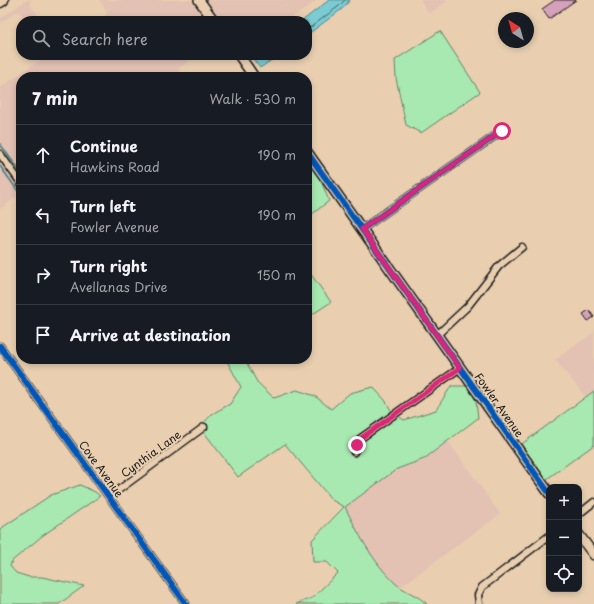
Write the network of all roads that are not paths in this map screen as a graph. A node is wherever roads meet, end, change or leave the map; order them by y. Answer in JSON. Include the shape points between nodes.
{"nodes":[{"id":1,"x":3,"y":0,"type":"edge"},
{"id":2,"x":199,"y":0,"type":"edge"},
{"id":3,"x":0,"y":2,"type":"edge"},
{"id":4,"x":210,"y":16,"type":"edge"},
{"id":5,"x":242,"y":60,"type":"edge"},
{"id":6,"x":251,"y":72,"type":"edge"},
{"id":7,"x":502,"y":131,"type":"dead end"},
{"id":8,"x":0,"y":154,"type":"edge"},
{"id":9,"x":312,"y":159,"type":"edge"},
{"id":10,"x":16,"y":176,"type":"edge"},
{"id":11,"x":362,"y":229,"type":"junction"},
{"id":12,"x":522,"y":247,"type":"dead end"},
{"id":13,"x":437,"y":335,"type":"junction"},
{"id":14,"x":0,"y":346,"type":"edge"},
{"id":15,"x":460,"y":368,"type":"junction"},
{"id":16,"x":204,"y":427,"type":"dead end"},
{"id":17,"x":354,"y":452,"type":"dead end"},
{"id":18,"x":546,"y":489,"type":"edge"},
{"id":19,"x":109,"y":497,"type":"junction"},
{"id":20,"x":594,"y":502,"type":"edge"},
{"id":21,"x":582,"y":512,"type":"edge"},
{"id":22,"x":546,"y":538,"type":"edge"},
{"id":23,"x":582,"y":539,"type":"edge"},
{"id":24,"x":594,"y":555,"type":"edge"},
{"id":25,"x":186,"y":604,"type":"edge"},
{"id":26,"x":479,"y":604,"type":"edge"}],
"edges":[{"from":1,"to":3,"type":"main road"},
{"from":2,"to":4,"type":"street"},
{"from":5,"to":6,"type":"street"},
{"from":7,"to":11,"type":"street"},
{"from":8,"to":10,"type":"street"},
{"from":9,"to":11,"type":"street","name":"Fowler Avenue"},
{"from":11,"to":13,"type":"street","name":"Fowler Avenue"},
{"from":12,"to":13,"type":"street","via":[[500,266],[468,306]]},
{"from":13,"to":15,"type":"street","name":"Fowler Avenue"},
{"from":14,"to":19,"type":"street","name":"Cove Avenue"},
{"from":15,"to":17,"type":"street","via":[[361,438]]},
{"from":15,"to":18,"type":"street","name":"Fowler Avenue"},
{"from":16,"to":19,"type":"street","name":"Cynthia Lane"},
{"from":19,"to":25,"type":"street","name":"Cove Avenue"},
{"from":20,"to":21,"type":"street"},
{"from":22,"to":26,"type":"street","via":[[482,587],[478,595]]},
{"from":23,"to":24,"type":"street"}]}
